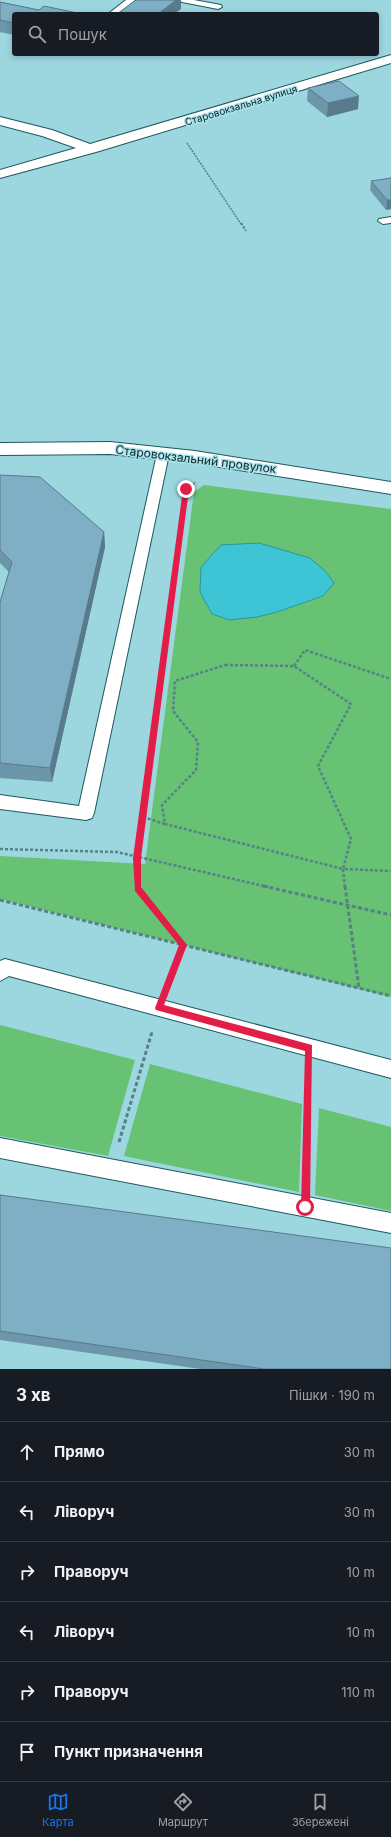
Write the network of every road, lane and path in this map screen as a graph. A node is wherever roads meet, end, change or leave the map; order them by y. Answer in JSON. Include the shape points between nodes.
{"nodes":[{"id":1,"x":131,"y":0,"type":"edge"},
{"id":2,"x":182,"y":0,"type":"edge"},
{"id":3,"x":218,"y":7,"type":"dead end"},
{"id":4,"x":115,"y":12,"type":"edge"},
{"id":5,"x":391,"y":59,"type":"edge"},
{"id":6,"x":0,"y":121,"type":"edge"},
{"id":7,"x":175,"y":125,"type":"junction"},
{"id":8,"x":91,"y":149,"type":"junction"},
{"id":9,"x":0,"y":174,"type":"edge"},
{"id":10,"x":246,"y":231,"type":"dead end"},
{"id":11,"x":0,"y":449,"type":"edge"},
{"id":12,"x":163,"y":454,"type":"junction"},
{"id":13,"x":204,"y":483,"type":"dead end"},
{"id":14,"x":391,"y":488,"type":"edge"},
{"id":15,"x":294,"y":666,"type":"junction"},
{"id":16,"x":391,"y":679,"type":"edge"},
{"id":17,"x":0,"y":802,"type":"edge"},
{"id":18,"x":143,"y":817,"type":"junction"},
{"id":19,"x":165,"y":824,"type":"junction"},
{"id":20,"x":0,"y":848,"type":"edge"},
{"id":21,"x":137,"y":858,"type":"junction"},
{"id":22,"x":343,"y":869,"type":"junction"},
{"id":23,"x":391,"y":871,"type":"edge"},
{"id":24,"x":0,"y":900,"type":"edge"},
{"id":25,"x":391,"y":915,"type":"edge"},
{"id":26,"x":183,"y":945,"type":"junction"},
{"id":27,"x":0,"y":973,"type":"edge"},
{"id":28,"x":359,"y":988,"type":"junction"},
{"id":29,"x":391,"y":996,"type":"edge"},
{"id":30,"x":159,"y":1008,"type":"junction"},
{"id":31,"x":310,"y":1048,"type":"junction"},
{"id":32,"x":391,"y":1069,"type":"edge"},
{"id":33,"x":0,"y":1148,"type":"edge"},
{"id":34,"x":111,"y":1169,"type":"junction"},
{"id":35,"x":305,"y":1207,"type":"junction"},
{"id":36,"x":391,"y":1223,"type":"edge"}],
"edges":[{"from":1,"to":4,"type":"lane"},
{"from":2,"to":3,"type":"lane"},
{"from":5,"to":7,"type":"street","name":"Старовокзальна вулиця"},
{"from":6,"to":8,"type":"street","via":[[48,133]]},
{"from":7,"to":8,"type":"street","name":"Старовокзальна вулиця"},
{"from":7,"to":10,"type":"path"},
{"from":8,"to":9,"type":"street","name":"Старовокзальна вулиця"},
{"from":11,"to":12,"type":"street","name":"Старовокзальний провулок","via":[[110,448]]},
{"from":12,"to":14,"type":"street","name":"Старовокзальний провулок","via":[[285,470]]},
{"from":12,"to":17,"type":"lane","via":[[86,813]]},
{"from":13,"to":18,"type":"path","via":[[196,482],[186,489]]},
{"from":15,"to":16,"type":"path","via":[[304,650]]},
{"from":15,"to":19,"type":"path","via":[[225,665],[174,681],[173,711],[198,742],[196,770],[162,806]]},
{"from":15,"to":22,"type":"path","via":[[351,704],[318,766],[351,839]]},
{"from":18,"to":19,"type":"path"},
{"from":18,"to":21,"type":"path"},
{"from":19,"to":22,"type":"path"},
{"from":20,"to":21,"type":"path","via":[[117,852]]},
{"from":21,"to":25,"type":"path"},
{"from":21,"to":26,"type":"path","via":[[138,888]]},
{"from":22,"to":23,"type":"path"},
{"from":22,"to":28,"type":"path"},
{"from":24,"to":26,"type":"path"},
{"from":26,"to":28,"type":"path"},
{"from":26,"to":30,"type":"path"},
{"from":27,"to":30,"type":"lane","via":[[5,967]]},
{"from":28,"to":29,"type":"path"},
{"from":30,"to":31,"type":"lane"},
{"from":30,"to":34,"type":"path"},
{"from":31,"to":32,"type":"lane"},
{"from":31,"to":35,"type":"path"},
{"from":33,"to":34,"type":"lane"},
{"from":34,"to":35,"type":"lane"},
{"from":35,"to":36,"type":"lane"}]}
